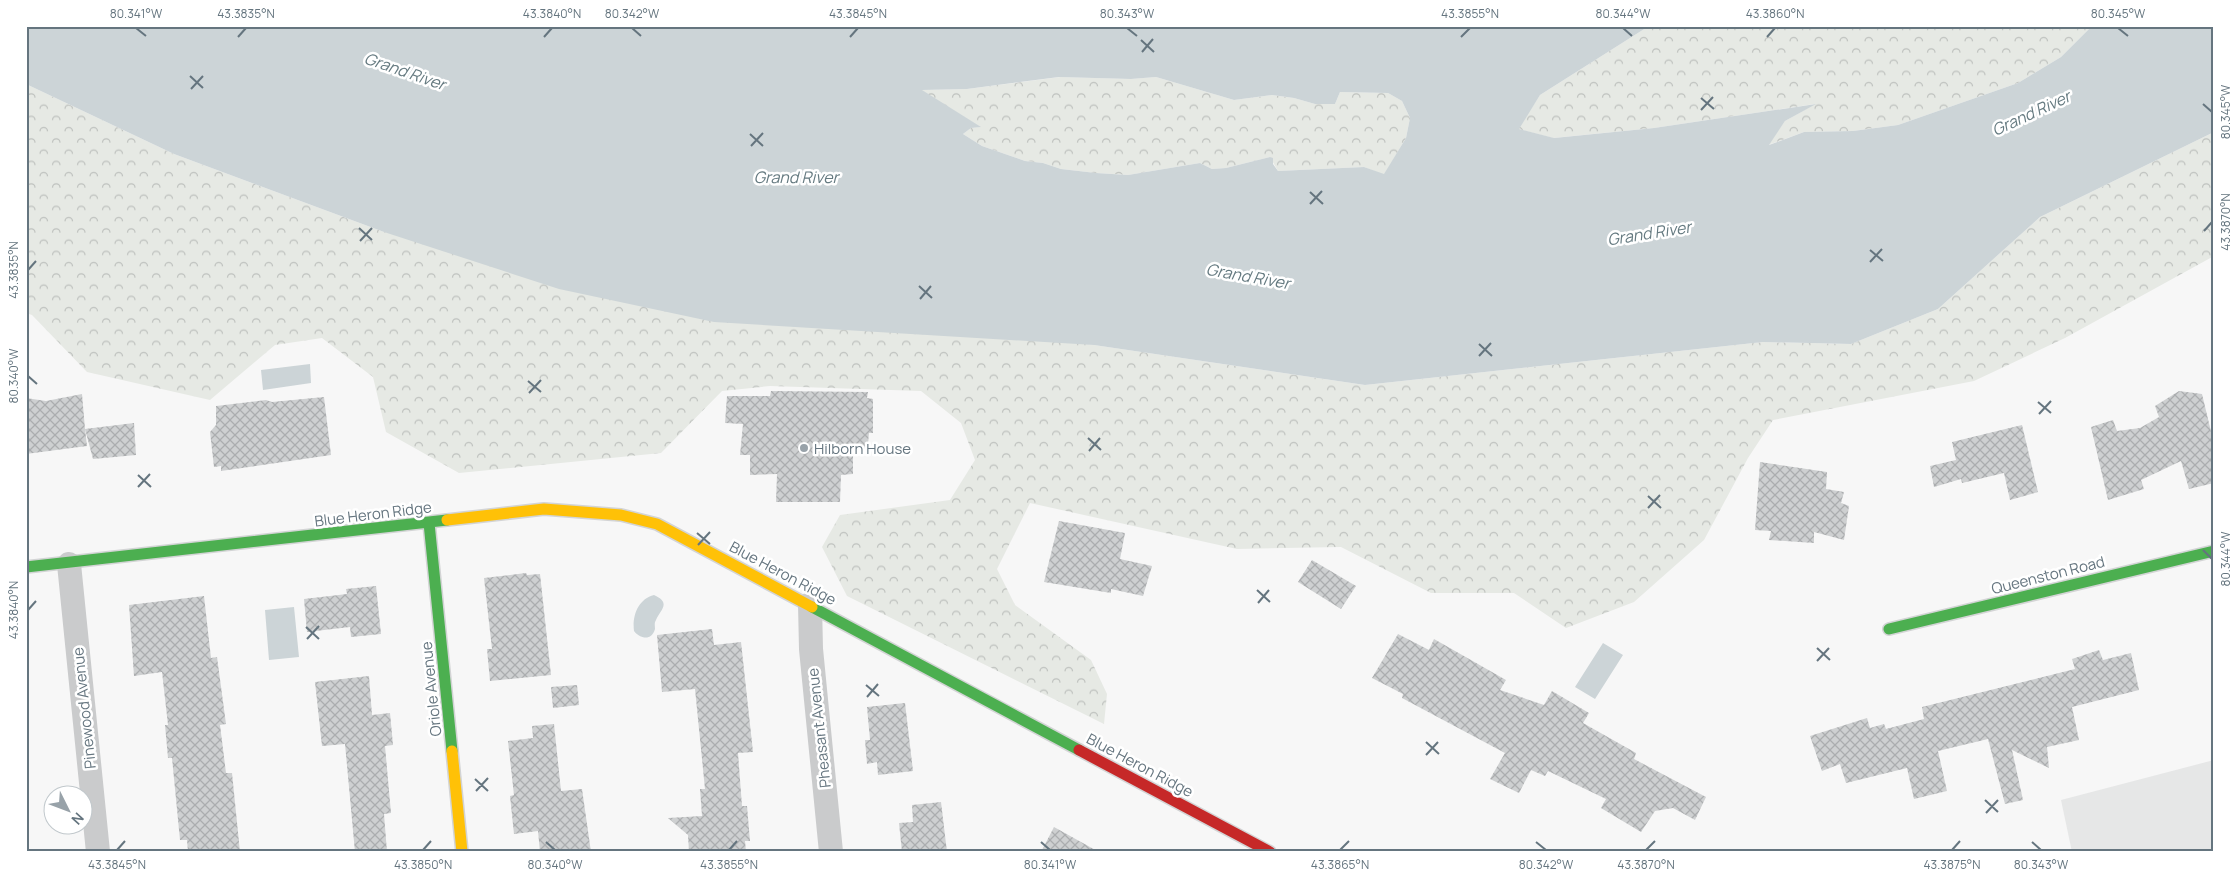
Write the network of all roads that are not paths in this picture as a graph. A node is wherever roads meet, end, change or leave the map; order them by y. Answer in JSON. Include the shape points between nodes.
{"nodes":[{"id":1,"x":429,"y":523,"type":"junction"},
{"id":2,"x":2214,"y":551,"type":"edge"},
{"id":3,"x":69,"y":564,"type":"junction"},
{"id":4,"x":26,"y":567,"type":"edge"},
{"id":5,"x":810,"y":604,"type":"junction"},
{"id":6,"x":1889,"y":629,"type":"dead end"},
{"id":7,"x":98,"y":852,"type":"edge"},
{"id":8,"x":462,"y":852,"type":"edge"},
{"id":9,"x":831,"y":852,"type":"edge"},
{"id":10,"x":1270,"y":852,"type":"edge"}],
"edges":[{"from":1,"to":3,"type":"street","name":"Blue Heron Ridge"},
{"from":1,"to":5,"type":"street","name":"Blue Heron Ridge","via":[[544,509],[621,515],[657,524]]},
{"from":1,"to":8,"type":"street","name":"Oriole Avenue"},
{"from":2,"to":6,"type":"street","name":"Queenston Road"},
{"from":3,"to":4,"type":"street","name":"Blue Heron Ridge"},
{"from":3,"to":7,"type":"street","name":"Pinewood Avenue"},
{"from":5,"to":9,"type":"street","name":"Pheasant Avenue","via":[[811,649]]},
{"from":5,"to":10,"type":"street","name":"Blue Heron Ridge"}]}
